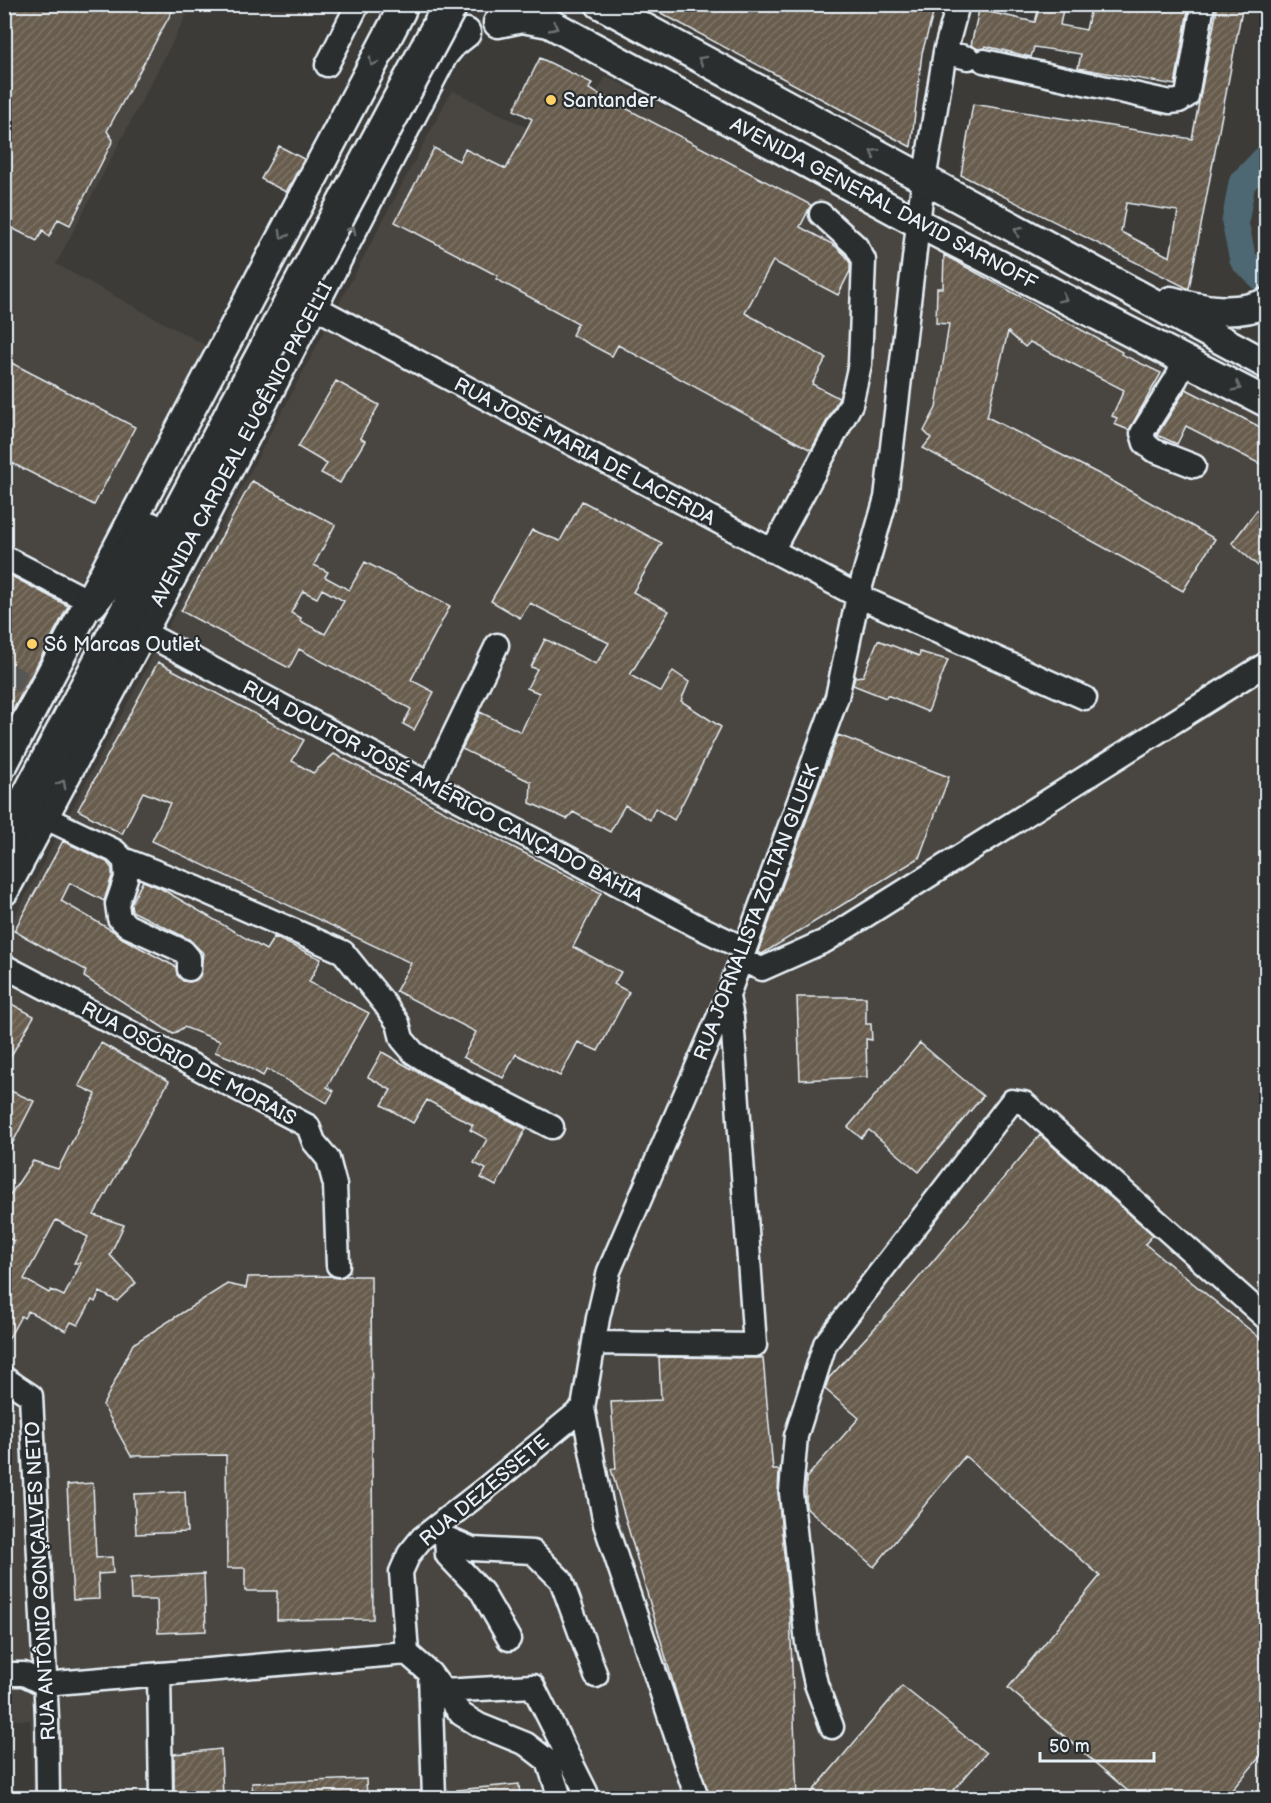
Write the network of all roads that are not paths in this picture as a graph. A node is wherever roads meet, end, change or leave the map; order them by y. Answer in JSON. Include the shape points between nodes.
{"nodes":[{"id":1,"x":358,"y":4,"type":"edge"},
{"id":2,"x":451,"y":4,"type":"edge"},
{"id":3,"x":600,"y":4,"type":"edge"},
{"id":4,"x":958,"y":4,"type":"edge"},
{"id":5,"x":1203,"y":4,"type":"edge"},
{"id":6,"x":408,"y":7,"type":"edge"},
{"id":7,"x":508,"y":14,"type":"edge"},
{"id":8,"x":466,"y":33,"type":"junction"},
{"id":9,"x":945,"y":52,"type":"junction"},
{"id":10,"x":327,"y":65,"type":"dead end"},
{"id":11,"x":925,"y":181,"type":"junction"},
{"id":12,"x":821,"y":214,"type":"dead end"},
{"id":13,"x":918,"y":224,"type":"junction"},
{"id":14,"x":1125,"y":289,"type":"junction"},
{"id":15,"x":1266,"y":303,"type":"edge"},
{"id":16,"x":313,"y":306,"type":"junction"},
{"id":17,"x":1185,"y":361,"type":"junction"},
{"id":18,"x":1266,"y":364,"type":"edge"},
{"id":19,"x":228,"y":400,"type":"junction"},
{"id":20,"x":1266,"y":402,"type":"edge"},
{"id":21,"x":1194,"y":466,"type":"dead end"},
{"id":22,"x":200,"y":524,"type":"junction"},
{"id":23,"x":150,"y":529,"type":"junction"},
{"id":24,"x":772,"y":550,"type":"junction"},
{"id":25,"x":4,"y":557,"type":"edge"},
{"id":26,"x":858,"y":596,"type":"junction"},
{"id":27,"x":90,"y":602,"type":"junction"},
{"id":28,"x":142,"y":632,"type":"junction"},
{"id":29,"x":497,"y":645,"type":"dead end"},
{"id":30,"x":1266,"y":664,"type":"edge"},
{"id":31,"x":94,"y":675,"type":"junction"},
{"id":32,"x":1085,"y":698,"type":"dead end"},
{"id":33,"x":4,"y":763,"type":"edge"},
{"id":34,"x":430,"y":784,"type":"junction"},
{"id":35,"x":4,"y":803,"type":"edge"},
{"id":36,"x":44,"y":817,"type":"junction"},
{"id":37,"x":4,"y":843,"type":"edge"},
{"id":38,"x":123,"y":859,"type":"junction"},
{"id":39,"x":4,"y":891,"type":"edge"},
{"id":40,"x":743,"y":954,"type":"junction"},
{"id":41,"x":4,"y":966,"type":"edge"},
{"id":42,"x":189,"y":969,"type":"dead end"},
{"id":43,"x":728,"y":995,"type":"junction"},
{"id":44,"x":552,"y":1127,"type":"dead end"},
{"id":45,"x":338,"y":1265,"type":"dead end"},
{"id":46,"x":1266,"y":1318,"type":"edge"},
{"id":47,"x":594,"y":1343,"type":"junction"},
{"id":48,"x":4,"y":1378,"type":"edge"},
{"id":49,"x":583,"y":1408,"type":"junction"},
{"id":50,"x":441,"y":1533,"type":"junction"},
{"id":51,"x":509,"y":1639,"type":"dead end"},
{"id":52,"x":407,"y":1653,"type":"junction"},
{"id":53,"x":4,"y":1674,"type":"edge"},
{"id":54,"x":159,"y":1674,"type":"junction"},
{"id":55,"x":596,"y":1676,"type":"dead end"},
{"id":56,"x":437,"y":1682,"type":"junction"},
{"id":57,"x":44,"y":1684,"type":"junction"},
{"id":58,"x":831,"y":1726,"type":"dead end"},
{"id":59,"x":48,"y":1798,"type":"edge"},
{"id":60,"x":161,"y":1798,"type":"edge"},
{"id":61,"x":434,"y":1798,"type":"edge"},
{"id":62,"x":560,"y":1798,"type":"edge"},
{"id":63,"x":587,"y":1798,"type":"edge"},
{"id":64,"x":697,"y":1798,"type":"edge"}],
"edges":[{"from":1,"to":10,"type":"street"},
{"from":2,"to":19,"type":"highway","name":"AVENIDA CARDEAL EUGÊNIO PACELLI","bridge":true},
{"from":11,"to":3,"type":"main road","name":"AVENIDA GENERAL DAVID SARNOFF","one_way":true},
{"from":4,"to":9,"type":"street","name":"RUA JORNALISTA ZOLTAN GLUEK"},
{"from":5,"to":9,"type":"street","via":[[1187,96],[1179,101]]},
{"from":6,"to":8,"type":"main road","via":[[420,25]]},
{"from":6,"to":19,"type":"highway","name":"AVENIDA CARDEAL EUGÊNIO PACELLI"},
{"from":6,"to":27,"type":"main road","one_way":true},
{"from":7,"to":8,"type":"main road","name":"AVENIDA GENERAL DAVID SARNOFF"},
{"from":7,"to":13,"type":"main road","name":"AVENIDA GENERAL DAVID SARNOFF","one_way":true,"via":[[549,24]]},
{"from":16,"to":8,"type":"main road","name":"AVENIDA CARDEAL EUGÊNIO PACELLI","one_way":true,"via":[[443,55]]},
{"from":9,"to":11,"type":"street","name":"RUA JORNALISTA ZOLTAN GLUEK"},
{"from":11,"to":13,"type":"street","name":"RUA JORNALISTA ZOLTAN GLUEK"},
{"from":14,"to":11,"type":"main road","name":"AVENIDA GENERAL DAVID SARNOFF","one_way":true},
{"from":12,"to":24,"type":"street","via":[[856,246],[864,260],[860,364],[851,404]]},
{"from":13,"to":17,"type":"main road","name":"AVENIDA GENERAL DAVID SARNOFF","one_way":true},
{"from":13,"to":26,"type":"street","name":"RUA JORNALISTA ZOLTAN GLUEK","via":[[886,498]]},
{"from":14,"to":15,"type":"main road","via":[[1200,310],[1227,311]]},
{"from":14,"to":18,"type":"main road"},
{"from":16,"to":22,"type":"main road","name":"AVENIDA CARDEAL EUGÊNIO PACELLI"},
{"from":16,"to":24,"type":"street","name":"RUA JOSÉ MARIA DE LACERDA"},
{"from":17,"to":20,"type":"main road","name":"AVENIDA GENERAL DAVID SARNOFF","one_way":true},
{"from":17,"to":21,"type":"street","via":[[1142,433],[1153,450]]},
{"from":19,"to":23,"type":"highway","name":"AVENIDA CARDEAL EUGÊNIO PACELLI"},
{"from":19,"to":31,"type":"highway","name":"AVENIDA CARDEAL EUGÊNIO PACELLI"},
{"from":22,"to":28,"type":"main road","name":"AVENIDA CARDEAL EUGÊNIO PACELLI"},
{"from":22,"to":31,"type":"highway","via":[[188,534],[106,663]]},
{"from":23,"to":27,"type":"highway"},
{"from":23,"to":35,"type":"highway","name":"AVENIDA CARDEAL EUGÊNIO PACELLI"},
{"from":24,"to":26,"type":"street","name":"RUA JOSÉ MARIA DE LACERDA"},
{"from":25,"to":27,"type":"street"},
{"from":26,"to":32,"type":"street","name":"RUA JOSÉ MARIA DE LACERDA"},
{"from":26,"to":40,"type":"street","name":"RUA JORNALISTA ZOLTAN GLUEK","via":[[837,697]]},
{"from":27,"to":33,"type":"main road","via":[[38,690]]},
{"from":28,"to":34,"type":"street","name":"RUA DOUTOR JOSÉ AMÉRICO CANÇADO BAHIA"},
{"from":36,"to":28,"type":"main road","name":"AVENIDA CARDEAL EUGÊNIO PACELLI","one_way":true},
{"from":29,"to":34,"type":"street"},
{"from":30,"to":40,"type":"street","name":"RUA DOUTOR JOSÉ AMÉRICO CANÇADO BAHIA","via":[[825,941],[762,969]]},
{"from":31,"to":37,"type":"highway","name":"AVENIDA CARDEAL EUGÊNIO PACELLI"},
{"from":34,"to":40,"type":"street","name":"RUA DOUTOR JOSÉ AMÉRICO CANÇADO BAHIA"},
{"from":36,"to":38,"type":"street","via":[[116,851]]},
{"from":36,"to":39,"type":"main road","name":"AVENIDA CARDEAL EUGÊNIO PACELLI"},
{"from":38,"to":42,"type":"street","via":[[126,878],[117,904],[119,918],[183,951],[189,958]]},
{"from":38,"to":44,"type":"street","via":[[343,952],[384,1003],[398,1023],[402,1039],[414,1053]]},
{"from":40,"to":43,"type":"street","name":"RUA JORNALISTA ZOLTAN GLUEK"},
{"from":41,"to":45,"type":"street","name":"RUA OSÓRIO DE MORAIS","via":[[308,1126],[314,1142],[328,1159],[335,1185]]},
{"from":43,"to":47,"type":"street","name":"RUA JORNALISTA ZOLTAN GLUEK","via":[[609,1271]]},
{"from":43,"to":47,"type":"street","via":[[755,1345]]},
{"from":46,"to":58,"type":"street","via":[[1024,1103],[1012,1101],[825,1344],[796,1436],[791,1492],[807,1643]]},
{"from":47,"to":49,"type":"street","name":"RUA JORNALISTA ZOLTAN GLUEK"},
{"from":48,"to":57,"type":"street","name":"RUA ANTÔNIO GONÇALVES NETO","via":[[31,1396]]},
{"from":49,"to":50,"type":"street","name":"RUA DEZESSETE"},
{"from":49,"to":64,"type":"street","name":"RUA JORNALISTA ZOLTAN GLUEK","via":[[606,1524]]},
{"from":50,"to":51,"type":"street","via":[[447,1555],[482,1592]]},
{"from":50,"to":52,"type":"street","name":"RUA DEZESSETE","via":[[422,1538],[401,1572]]},
{"from":50,"to":55,"type":"street","via":[[472,1549],[532,1552],[561,1580]]},
{"from":52,"to":54,"type":"street"},
{"from":52,"to":56,"type":"street"},
{"from":53,"to":57,"type":"street","via":[[24,1674]]},
{"from":54,"to":57,"type":"street"},
{"from":54,"to":60,"type":"street"},
{"from":56,"to":61,"type":"street"},
{"from":56,"to":62,"type":"street","via":[[460,1714],[526,1744],[548,1761]]},
{"from":56,"to":63,"type":"street","via":[[533,1686]]},
{"from":57,"to":59,"type":"street","name":"RUA ANTÔNIO GONÇALVES NETO"}]}
